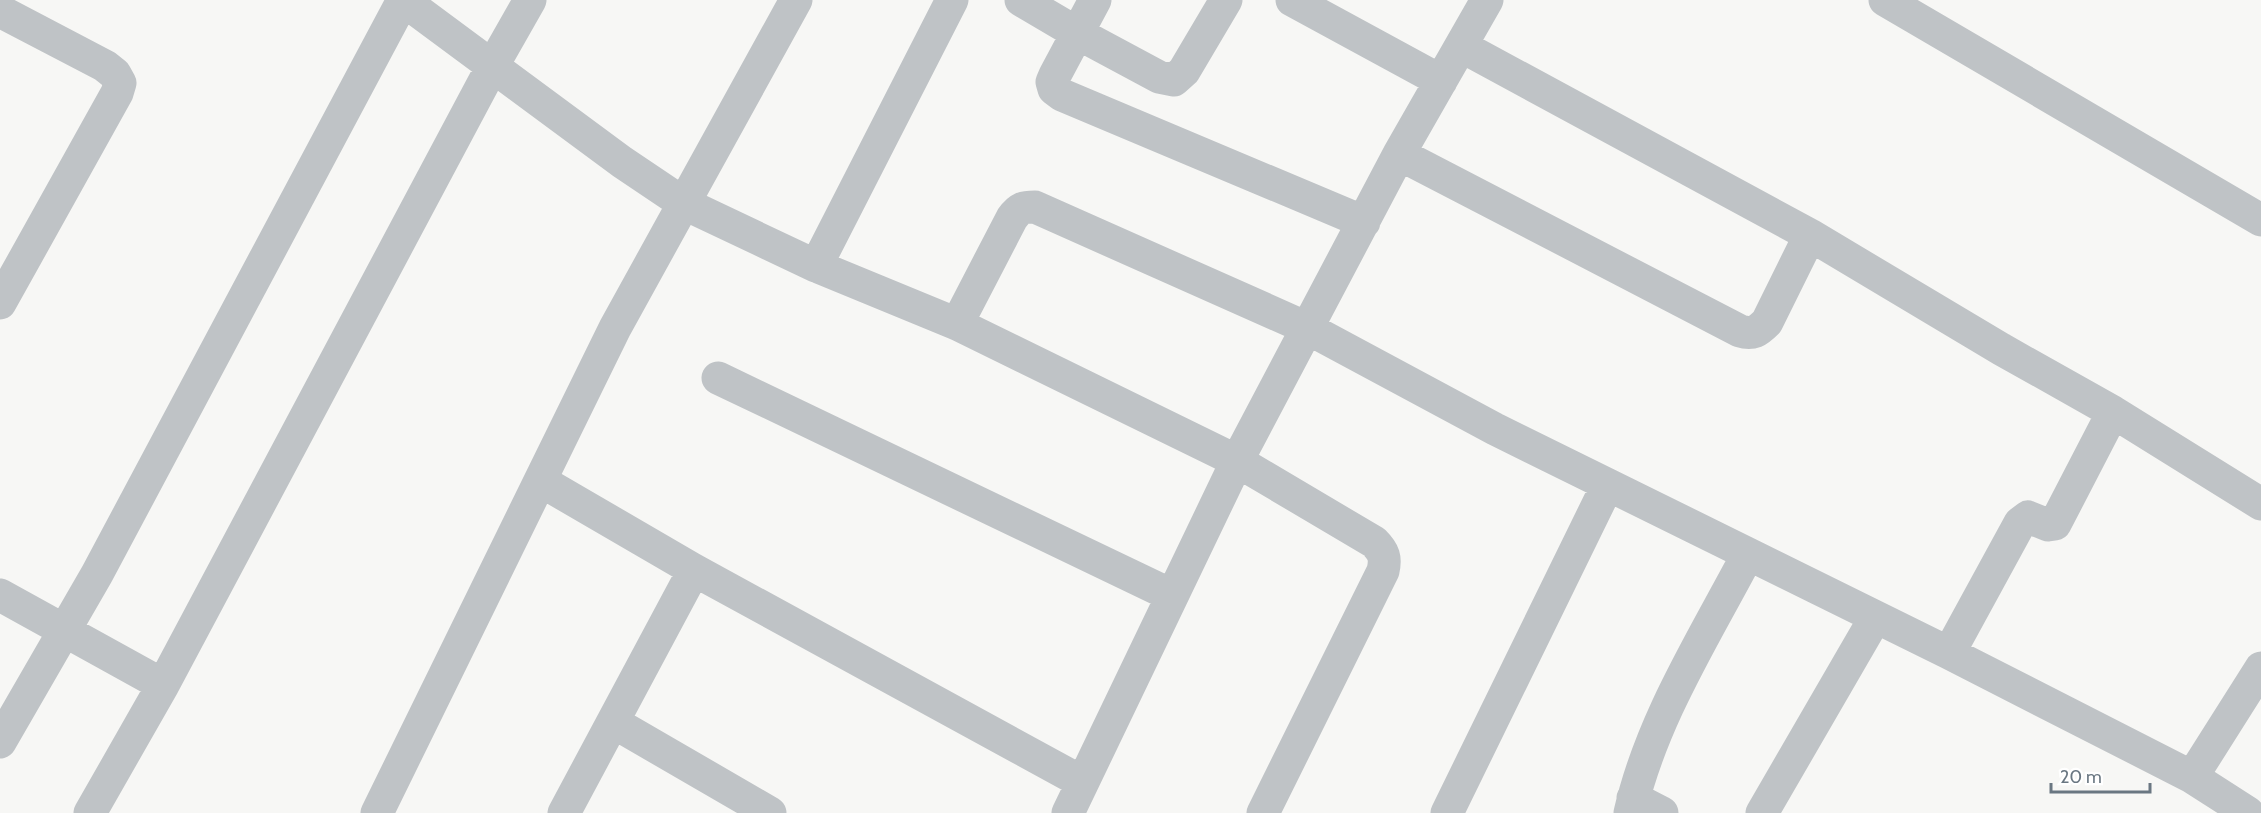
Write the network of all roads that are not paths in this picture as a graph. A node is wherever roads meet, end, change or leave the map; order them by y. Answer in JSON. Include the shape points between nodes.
{"nodes":[{"id":1,"x":403,"y":0,"type":"edge"},
{"id":2,"x":530,"y":0,"type":"edge"},
{"id":3,"x":796,"y":0,"type":"edge"},
{"id":4,"x":952,"y":0,"type":"edge"},
{"id":5,"x":1021,"y":0,"type":"edge"},
{"id":6,"x":1095,"y":0,"type":"edge"},
{"id":7,"x":1226,"y":0,"type":"edge"},
{"id":8,"x":1292,"y":0,"type":"edge"},
{"id":9,"x":1487,"y":0,"type":"edge"},
{"id":10,"x":1885,"y":0,"type":"edge"},
{"id":11,"x":0,"y":11,"type":"edge"},
{"id":12,"x":1077,"y":33,"type":"junction"},
{"id":13,"x":1461,"y":46,"type":"junction"},
{"id":14,"x":492,"y":67,"type":"junction"},
{"id":15,"x":1441,"y":81,"type":"junction"},
{"id":16,"x":1400,"y":154,"type":"junction"},
{"id":17,"x":682,"y":203,"type":"junction"},
{"id":18,"x":2261,"y":220,"type":"edge"},
{"id":19,"x":1364,"y":222,"type":"junction"},
{"id":20,"x":1810,"y":235,"type":"junction"},
{"id":21,"x":816,"y":266,"type":"junction"},
{"id":22,"x":0,"y":303,"type":"edge"},
{"id":23,"x":957,"y":324,"type":"junction"},
{"id":24,"x":1307,"y":328,"type":"junction"},
{"id":25,"x":718,"y":378,"type":"dead end"},
{"id":26,"x":2113,"y":412,"type":"junction"},
{"id":27,"x":1238,"y":461,"type":"junction"},
{"id":28,"x":541,"y":481,"type":"junction"},
{"id":29,"x":1607,"y":486,"type":"junction"},
{"id":30,"x":2261,"y":504,"type":"edge"},
{"id":31,"x":1748,"y":555,"type":"junction"},
{"id":32,"x":694,"y":570,"type":"junction"},
{"id":33,"x":0,"y":595,"type":"edge"},
{"id":34,"x":1171,"y":595,"type":"junction"},
{"id":35,"x":1875,"y":618,"type":"junction"},
{"id":36,"x":66,"y":631,"type":"junction"},
{"id":37,"x":1949,"y":653,"type":"junction"},
{"id":38,"x":2261,"y":668,"type":"edge"},
{"id":39,"x":163,"y":686,"type":"junction"},
{"id":40,"x":613,"y":722,"type":"junction"},
{"id":41,"x":0,"y":742,"type":"edge"},
{"id":42,"x":2192,"y":777,"type":"junction"},
{"id":43,"x":1082,"y":782,"type":"junction"},
{"id":44,"x":1631,"y":805,"type":"edge"},
{"id":45,"x":1458,"y":810,"type":"edge"},
{"id":46,"x":90,"y":813,"type":"edge"},
{"id":47,"x":377,"y":813,"type":"edge"},
{"id":48,"x":564,"y":813,"type":"edge"},
{"id":49,"x":770,"y":813,"type":"edge"},
{"id":50,"x":1068,"y":813,"type":"edge"},
{"id":51,"x":1263,"y":813,"type":"edge"},
{"id":52,"x":1662,"y":813,"type":"edge"},
{"id":53,"x":1762,"y":813,"type":"edge"},
{"id":54,"x":2248,"y":813,"type":"edge"}],
"edges":[{"from":1,"to":14,"type":"street"},
{"from":1,"to":36,"type":"street"},
{"from":2,"to":14,"type":"street"},
{"from":3,"to":17,"type":"street"},
{"from":4,"to":21,"type":"street"},
{"from":5,"to":12,"type":"street"},
{"from":6,"to":12,"type":"street"},
{"from":7,"to":12,"type":"street","via":[[1184,71],[1174,80],[1159,77]]},
{"from":8,"to":15,"type":"street"},
{"from":9,"to":13,"type":"street"},
{"from":10,"to":18,"type":"street"},
{"from":11,"to":22,"type":"street","via":[[105,66],[120,83]]},
{"from":12,"to":19,"type":"street","via":[[1052,82],[1062,95]]},
{"from":13,"to":15,"type":"street"},
{"from":13,"to":20,"type":"street"},
{"from":14,"to":17,"type":"street"},
{"from":14,"to":39,"type":"street"},
{"from":15,"to":16,"type":"street"},
{"from":16,"to":19,"type":"street"},
{"from":16,"to":20,"type":"street","via":[[1748,334],[1757,332],[1767,322]]},
{"from":17,"to":21,"type":"street"},
{"from":17,"to":28,"type":"street","via":[[615,328]]},
{"from":19,"to":24,"type":"street"},
{"from":20,"to":26,"type":"street"},
{"from":21,"to":23,"type":"street"},
{"from":23,"to":24,"type":"street","via":[[1017,210],[1035,207]]},
{"from":23,"to":27,"type":"street"},
{"from":24,"to":27,"type":"street"},
{"from":24,"to":29,"type":"street"},
{"from":25,"to":34,"type":"street"},
{"from":26,"to":30,"type":"street"},
{"from":26,"to":37,"type":"street","via":[[2055,524],[2028,517],[2020,523]]},
{"from":27,"to":34,"type":"street"},
{"from":27,"to":51,"type":"street","via":[[1367,536],[1386,559]]},
{"from":28,"to":32,"type":"street"},
{"from":28,"to":47,"type":"street"},
{"from":29,"to":31,"type":"street"},
{"from":29,"to":45,"type":"street"},
{"from":31,"to":35,"type":"street"},
{"from":31,"to":44,"type":"street","via":[[1655,731]]},
{"from":32,"to":40,"type":"street"},
{"from":32,"to":43,"type":"street"},
{"from":33,"to":36,"type":"street"},
{"from":34,"to":43,"type":"street"},
{"from":35,"to":37,"type":"street"},
{"from":35,"to":53,"type":"street"},
{"from":36,"to":39,"type":"street"},
{"from":36,"to":41,"type":"street"},
{"from":37,"to":42,"type":"street"},
{"from":38,"to":42,"type":"street"},
{"from":39,"to":46,"type":"street"},
{"from":40,"to":48,"type":"street"},
{"from":40,"to":49,"type":"street"},
{"from":42,"to":54,"type":"street"},
{"from":43,"to":50,"type":"street"},
{"from":44,"to":52,"type":"street"}]}
